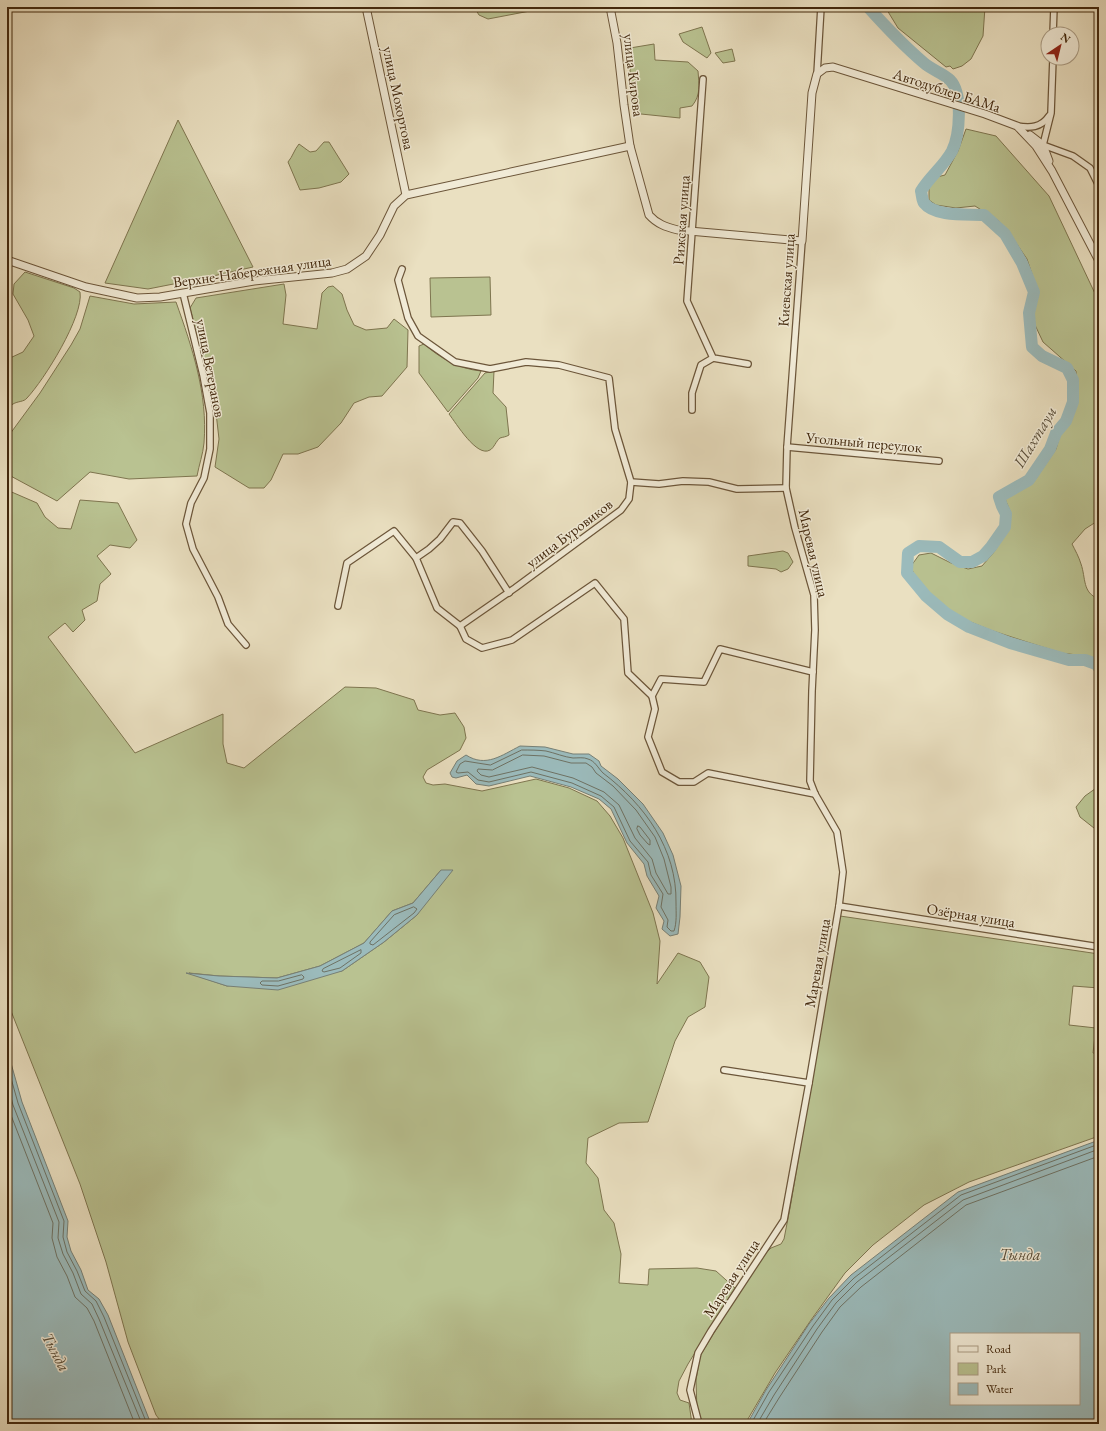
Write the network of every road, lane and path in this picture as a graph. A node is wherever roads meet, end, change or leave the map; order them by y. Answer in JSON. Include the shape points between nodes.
{"nodes":[{"id":1,"x":366,"y":7,"type":"edge"},
{"id":2,"x":610,"y":7,"type":"edge"},
{"id":3,"x":821,"y":7,"type":"edge"},
{"id":4,"x":1054,"y":7,"type":"edge"},
{"id":5,"x":1053,"y":26,"type":"edge"},
{"id":6,"x":1053,"y":66,"type":"edge"},
{"id":7,"x":816,"y":74,"type":"junction"},
{"id":8,"x":703,"y":79,"type":"dead end"},
{"id":9,"x":1051,"y":113,"type":"junction"},
{"id":10,"x":1018,"y":126,"type":"junction"},
{"id":11,"x":1043,"y":145,"type":"junction"},
{"id":12,"x":630,"y":146,"type":"junction"},
{"id":13,"x":1052,"y":171,"type":"junction"},
{"id":14,"x":1099,"y":186,"type":"edge"},
{"id":15,"x":406,"y":195,"type":"junction"},
{"id":16,"x":692,"y":232,"type":"junction"},
{"id":17,"x":802,"y":242,"type":"junction"},
{"id":18,"x":7,"y":260,"type":"edge"},
{"id":19,"x":1099,"y":262,"type":"edge"},
{"id":20,"x":402,"y":269,"type":"dead end"},
{"id":21,"x":183,"y":293,"type":"junction"},
{"id":22,"x":713,"y":358,"type":"junction"},
{"id":23,"x":748,"y":364,"type":"dead end"},
{"id":24,"x":692,"y":410,"type":"dead end"},
{"id":25,"x":787,"y":447,"type":"junction"},
{"id":26,"x":939,"y":461,"type":"dead end"},
{"id":27,"x":631,"y":482,"type":"junction"},
{"id":28,"x":786,"y":488,"type":"junction"},
{"id":29,"x":416,"y":558,"type":"junction"},
{"id":30,"x":509,"y":593,"type":"junction"},
{"id":31,"x":338,"y":606,"type":"dead end"},
{"id":32,"x":460,"y":626,"type":"junction"},
{"id":33,"x":246,"y":645,"type":"dead end"},
{"id":34,"x":813,"y":672,"type":"junction"},
{"id":35,"x":652,"y":696,"type":"junction"},
{"id":36,"x":815,"y":794,"type":"junction"},
{"id":37,"x":839,"y":906,"type":"junction"},
{"id":38,"x":1099,"y":947,"type":"edge"},
{"id":39,"x":724,"y":1070,"type":"dead end"},
{"id":40,"x":809,"y":1083,"type":"junction"},
{"id":41,"x":699,"y":1424,"type":"edge"}],
"edges":[{"from":1,"to":15,"type":"street","name":"улица Мохортова"},
{"from":2,"to":12,"type":"street","name":"улица Кирова","via":[[618,43]]},
{"from":3,"to":7,"type":"street"},
{"from":4,"to":5,"type":"street"},
{"from":6,"to":9,"type":"street"},
{"from":7,"to":10,"type":"street","name":"Автодублер БАМа","via":[[825,68],[833,67]]},
{"from":7,"to":17,"type":"street","name":"Киевская улица","via":[[812,92]]},
{"from":8,"to":16,"type":"street","name":"Рижская улица"},
{"from":9,"to":10,"type":"street","via":[[1045,122],[1038,126]]},
{"from":9,"to":11,"type":"street"},
{"from":10,"to":11,"type":"street"},
{"from":10,"to":13,"type":"street","name":"Автодублер БАМа","via":[[1036,146]]},
{"from":11,"to":13,"type":"street"},
{"from":11,"to":14,"type":"street","via":[[1073,156],[1090,168]]},
{"from":12,"to":15,"type":"street"},
{"from":12,"to":16,"type":"street","name":"улица Кирова","via":[[649,215],[666,227]]},
{"from":13,"to":19,"type":"street"},
{"from":15,"to":21,"type":"street","name":"Верхне-Набережная улица","via":[[394,206],[366,256],[347,269]]},
{"from":16,"to":17,"type":"street","name":"улица Кирова"},
{"from":16,"to":22,"type":"street","name":"Рижская улица","via":[[687,301]]},
{"from":17,"to":25,"type":"street","name":"Киевская улица"},
{"from":18,"to":21,"type":"street","name":"Верхне-Набережная улица","via":[[86,287],[123,296],[160,297]]},
{"from":20,"to":27,"type":"street","name":"улица Буровиков","via":[[398,280],[408,318],[418,336],[455,362],[490,369],[526,362],[559,365],[609,378],[615,429]]},
{"from":21,"to":33,"type":"street","name":"улица Ветеранов","via":[[210,413],[210,449],[204,478],[191,503],[186,524],[193,549],[218,597],[228,624]]},
{"from":22,"to":23,"type":"street"},
{"from":22,"to":24,"type":"street","via":[[701,365],[692,393]]},
{"from":25,"to":26,"type":"street","name":"Угольный переулок"},
{"from":25,"to":28,"type":"street","name":"Киевская улица"},
{"from":27,"to":28,"type":"street","via":[[709,482],[737,489]]},
{"from":27,"to":30,"type":"street","name":"улица Буровиков","via":[[629,498],[622,510]]},
{"from":28,"to":34,"type":"street","name":"Маревая улица","via":[[814,595]]},
{"from":29,"to":30,"type":"street","via":[[430,549],[453,522],[460,523]]},
{"from":29,"to":31,"type":"street","via":[[394,531],[347,563]]},
{"from":29,"to":32,"type":"street","via":[[437,608]]},
{"from":30,"to":32,"type":"street","name":"улица Буровиков"},
{"from":32,"to":35,"type":"street","via":[[466,639],[482,648],[512,640],[595,583],[624,619],[628,673]]},
{"from":34,"to":35,"type":"street","via":[[720,649],[704,682],[662,679]]},
{"from":34,"to":36,"type":"street","name":"Маревая улица","via":[[810,781]]},
{"from":35,"to":36,"type":"street","via":[[655,709],[648,737],[662,772],[679,782],[694,782],[708,773]]},
{"from":36,"to":37,"type":"street","name":"Маревая улица","via":[[837,832],[843,872]]},
{"from":37,"to":38,"type":"street","name":"Озёрная улица"},
{"from":37,"to":40,"type":"street","name":"Маревая улица"},
{"from":39,"to":40,"type":"street"},
{"from":40,"to":41,"type":"street","name":"Маревая улица","via":[[784,1220],[698,1353],[690,1390]]}]}
